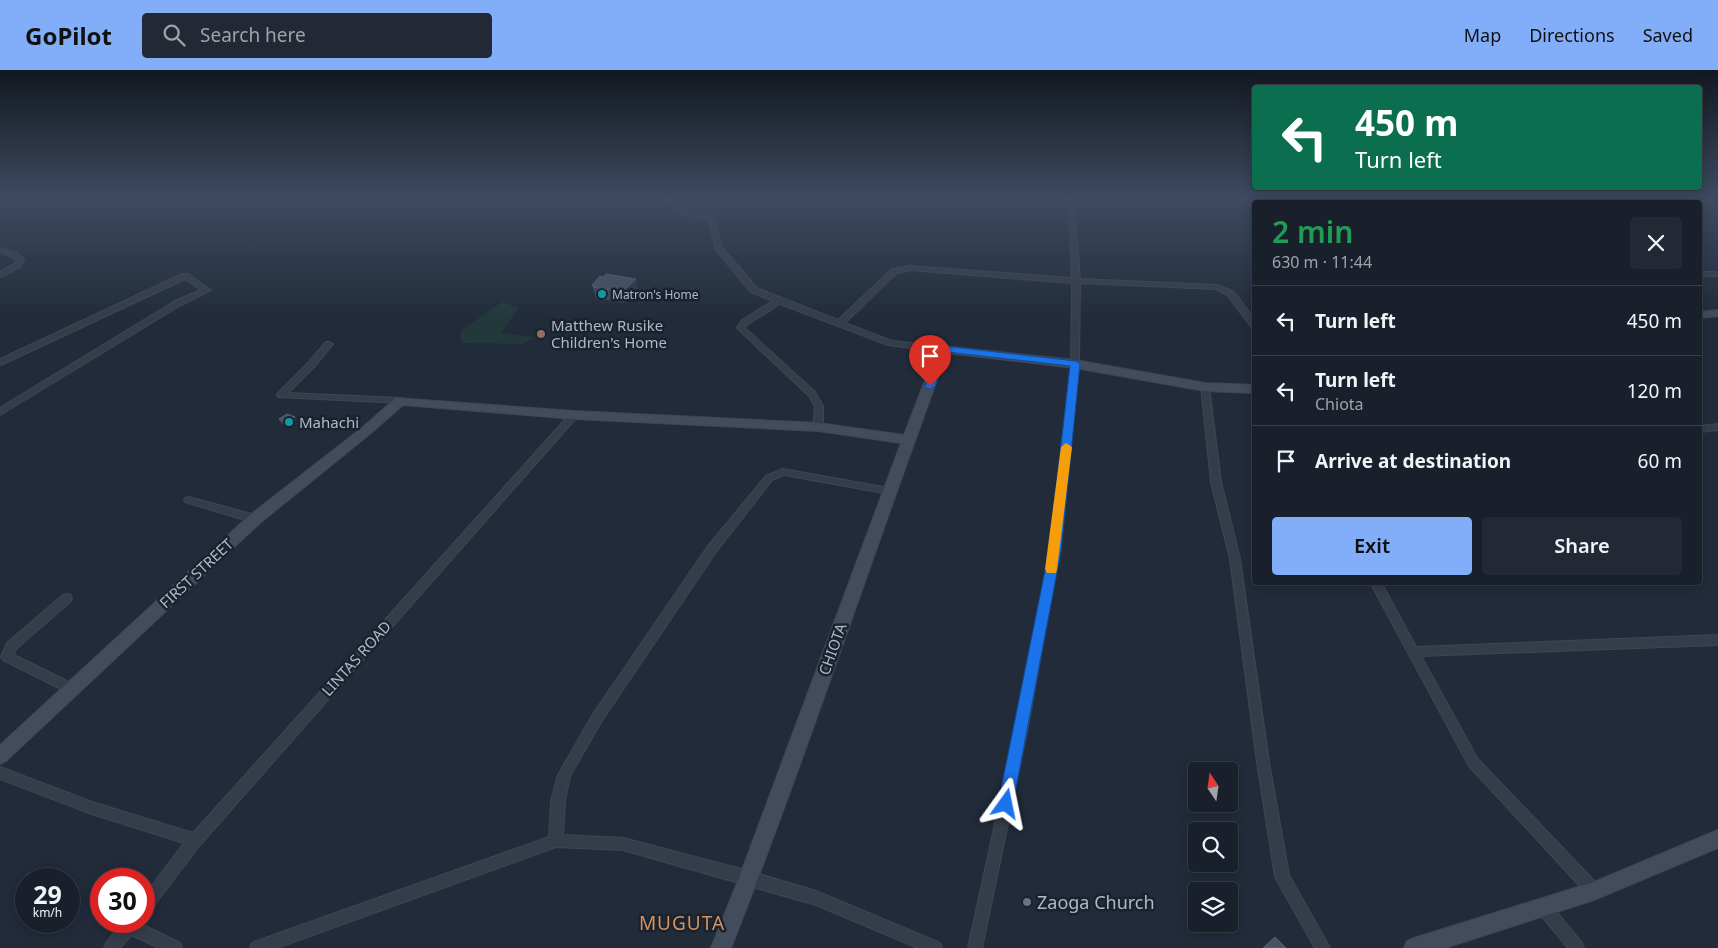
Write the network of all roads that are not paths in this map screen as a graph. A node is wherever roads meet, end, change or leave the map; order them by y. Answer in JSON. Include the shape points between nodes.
{"nodes":[{"id":1,"x":716,"y":238,"type":"edge"},
{"id":2,"x":1073,"y":238,"type":"edge"},
{"id":3,"x":0,"y":250,"type":"edge"},
{"id":4,"x":1702,"y":274,"type":"edge"},
{"id":5,"x":1718,"y":274,"type":"edge"},
{"id":6,"x":0,"y":275,"type":"edge"},
{"id":7,"x":1076,"y":281,"type":"junction"},
{"id":8,"x":779,"y":301,"type":"junction"},
{"id":9,"x":1718,"y":313,"type":"edge"},
{"id":10,"x":1702,"y":315,"type":"edge"},
{"id":11,"x":1252,"y":322,"type":"edge"},
{"id":12,"x":839,"y":324,"type":"junction"},
{"id":13,"x":329,"y":344,"type":"dead end"},
{"id":14,"x":943,"y":349,"type":"junction"},
{"id":15,"x":0,"y":362,"type":"edge"},
{"id":16,"x":1076,"y":364,"type":"junction"},
{"id":17,"x":1205,"y":387,"type":"junction"},
{"id":18,"x":1252,"y":389,"type":"edge"},
{"id":19,"x":400,"y":401,"type":"junction"},
{"id":20,"x":0,"y":412,"type":"edge"},
{"id":21,"x":574,"y":414,"type":"junction"},
{"id":22,"x":818,"y":427,"type":"junction"},
{"id":23,"x":1718,"y":427,"type":"edge"},
{"id":24,"x":1702,"y":429,"type":"edge"},
{"id":25,"x":909,"y":440,"type":"junction"},
{"id":26,"x":888,"y":491,"type":"junction"},
{"id":27,"x":189,"y":500,"type":"dead end"},
{"id":28,"x":255,"y":518,"type":"junction"},
{"id":29,"x":1377,"y":585,"type":"edge"},
{"id":30,"x":67,"y":598,"type":"dead end"},
{"id":31,"x":1718,"y":640,"type":"edge"},
{"id":32,"x":1412,"y":652,"type":"junction"},
{"id":33,"x":71,"y":689,"type":"junction"},
{"id":34,"x":0,"y":756,"type":"edge"},
{"id":35,"x":0,"y":773,"type":"edge"},
{"id":36,"x":1718,"y":839,"type":"edge"},
{"id":37,"x":195,"y":840,"type":"junction"},
{"id":38,"x":556,"y":841,"type":"junction"},
{"id":39,"x":749,"y":878,"type":"junction"},
{"id":40,"x":1594,"y":891,"type":"junction"},
{"id":41,"x":155,"y":893,"type":"edge"},
{"id":42,"x":1544,"y":908,"type":"junction"},
{"id":43,"x":124,"y":933,"type":"edge"},
{"id":44,"x":148,"y":933,"type":"edge"},
{"id":45,"x":111,"y":948,"type":"edge"},
{"id":46,"x":175,"y":948,"type":"edge"},
{"id":47,"x":257,"y":948,"type":"edge"},
{"id":48,"x":720,"y":948,"type":"edge"},
{"id":49,"x":935,"y":948,"type":"edge"},
{"id":50,"x":975,"y":948,"type":"edge"},
{"id":51,"x":1323,"y":948,"type":"edge"},
{"id":52,"x":1414,"y":948,"type":"edge"},
{"id":53,"x":1577,"y":948,"type":"edge"}],
"edges":[{"from":1,"to":8,"type":"street","via":[[718,247],[754,290]]},
{"from":2,"to":7,"type":"street"},
{"from":3,"to":6,"type":"street","via":[[20,260]]},
{"from":4,"to":5,"type":"street"},
{"from":7,"to":11,"type":"street","via":[[1218,286],[1231,294]]},
{"from":7,"to":12,"type":"street","via":[[910,268],[895,271],[886,278]]},
{"from":7,"to":16,"type":"street"},
{"from":8,"to":12,"type":"street"},
{"from":8,"to":22,"type":"street","via":[[745,322],[741,328],[812,394],[818,406]]},
{"from":9,"to":10,"type":"street"},
{"from":12,"to":14,"type":"street","via":[[891,343]]},
{"from":13,"to":19,"type":"street","via":[[280,395]]},
{"from":14,"to":16,"type":"street"},
{"from":14,"to":25,"type":"street","name":"CHIOTA"},
{"from":15,"to":20,"type":"street","via":[[185,276],[207,290],[178,303]]},
{"from":16,"to":17,"type":"street"},
{"from":16,"to":50,"type":"street","via":[[1055,551]]},
{"from":17,"to":18,"type":"street"},
{"from":17,"to":51,"type":"street","via":[[1216,482],[1235,559],[1282,878]]},
{"from":19,"to":21,"type":"street"},
{"from":19,"to":28,"type":"street","name":"FIRST STREET"},
{"from":21,"to":22,"type":"street"},
{"from":21,"to":37,"type":"street","name":"LINTAS ROAD"},
{"from":22,"to":25,"type":"street"},
{"from":23,"to":24,"type":"street"},
{"from":25,"to":26,"type":"street","name":"CHIOTA"},
{"from":26,"to":38,"type":"street","via":[[783,472],[769,478],[712,549],[598,718],[564,775],[558,801]]},
{"from":26,"to":39,"type":"street","name":"CHIOTA"},
{"from":27,"to":28,"type":"street"},
{"from":28,"to":33,"type":"street","name":"FIRST STREET"},
{"from":29,"to":32,"type":"street"},
{"from":30,"to":33,"type":"street","via":[[11,646],[7,657]]},
{"from":31,"to":32,"type":"street"},
{"from":32,"to":40,"type":"street","via":[[1473,762]]},
{"from":33,"to":34,"type":"street","name":"FIRST STREET"},
{"from":35,"to":37,"type":"street","via":[[92,808]]},
{"from":36,"to":40,"type":"street"},
{"from":37,"to":41,"type":"street","name":"LINTAS ROAD"},
{"from":38,"to":39,"type":"street","via":[[623,844]]},
{"from":38,"to":47,"type":"street"},
{"from":39,"to":48,"type":"street","name":"CHIOTA"},
{"from":39,"to":49,"type":"street","via":[[816,898]]},
{"from":40,"to":42,"type":"street"},
{"from":42,"to":52,"type":"street"},
{"from":42,"to":53,"type":"street"},
{"from":43,"to":45,"type":"street"},
{"from":44,"to":46,"type":"street"}]}
